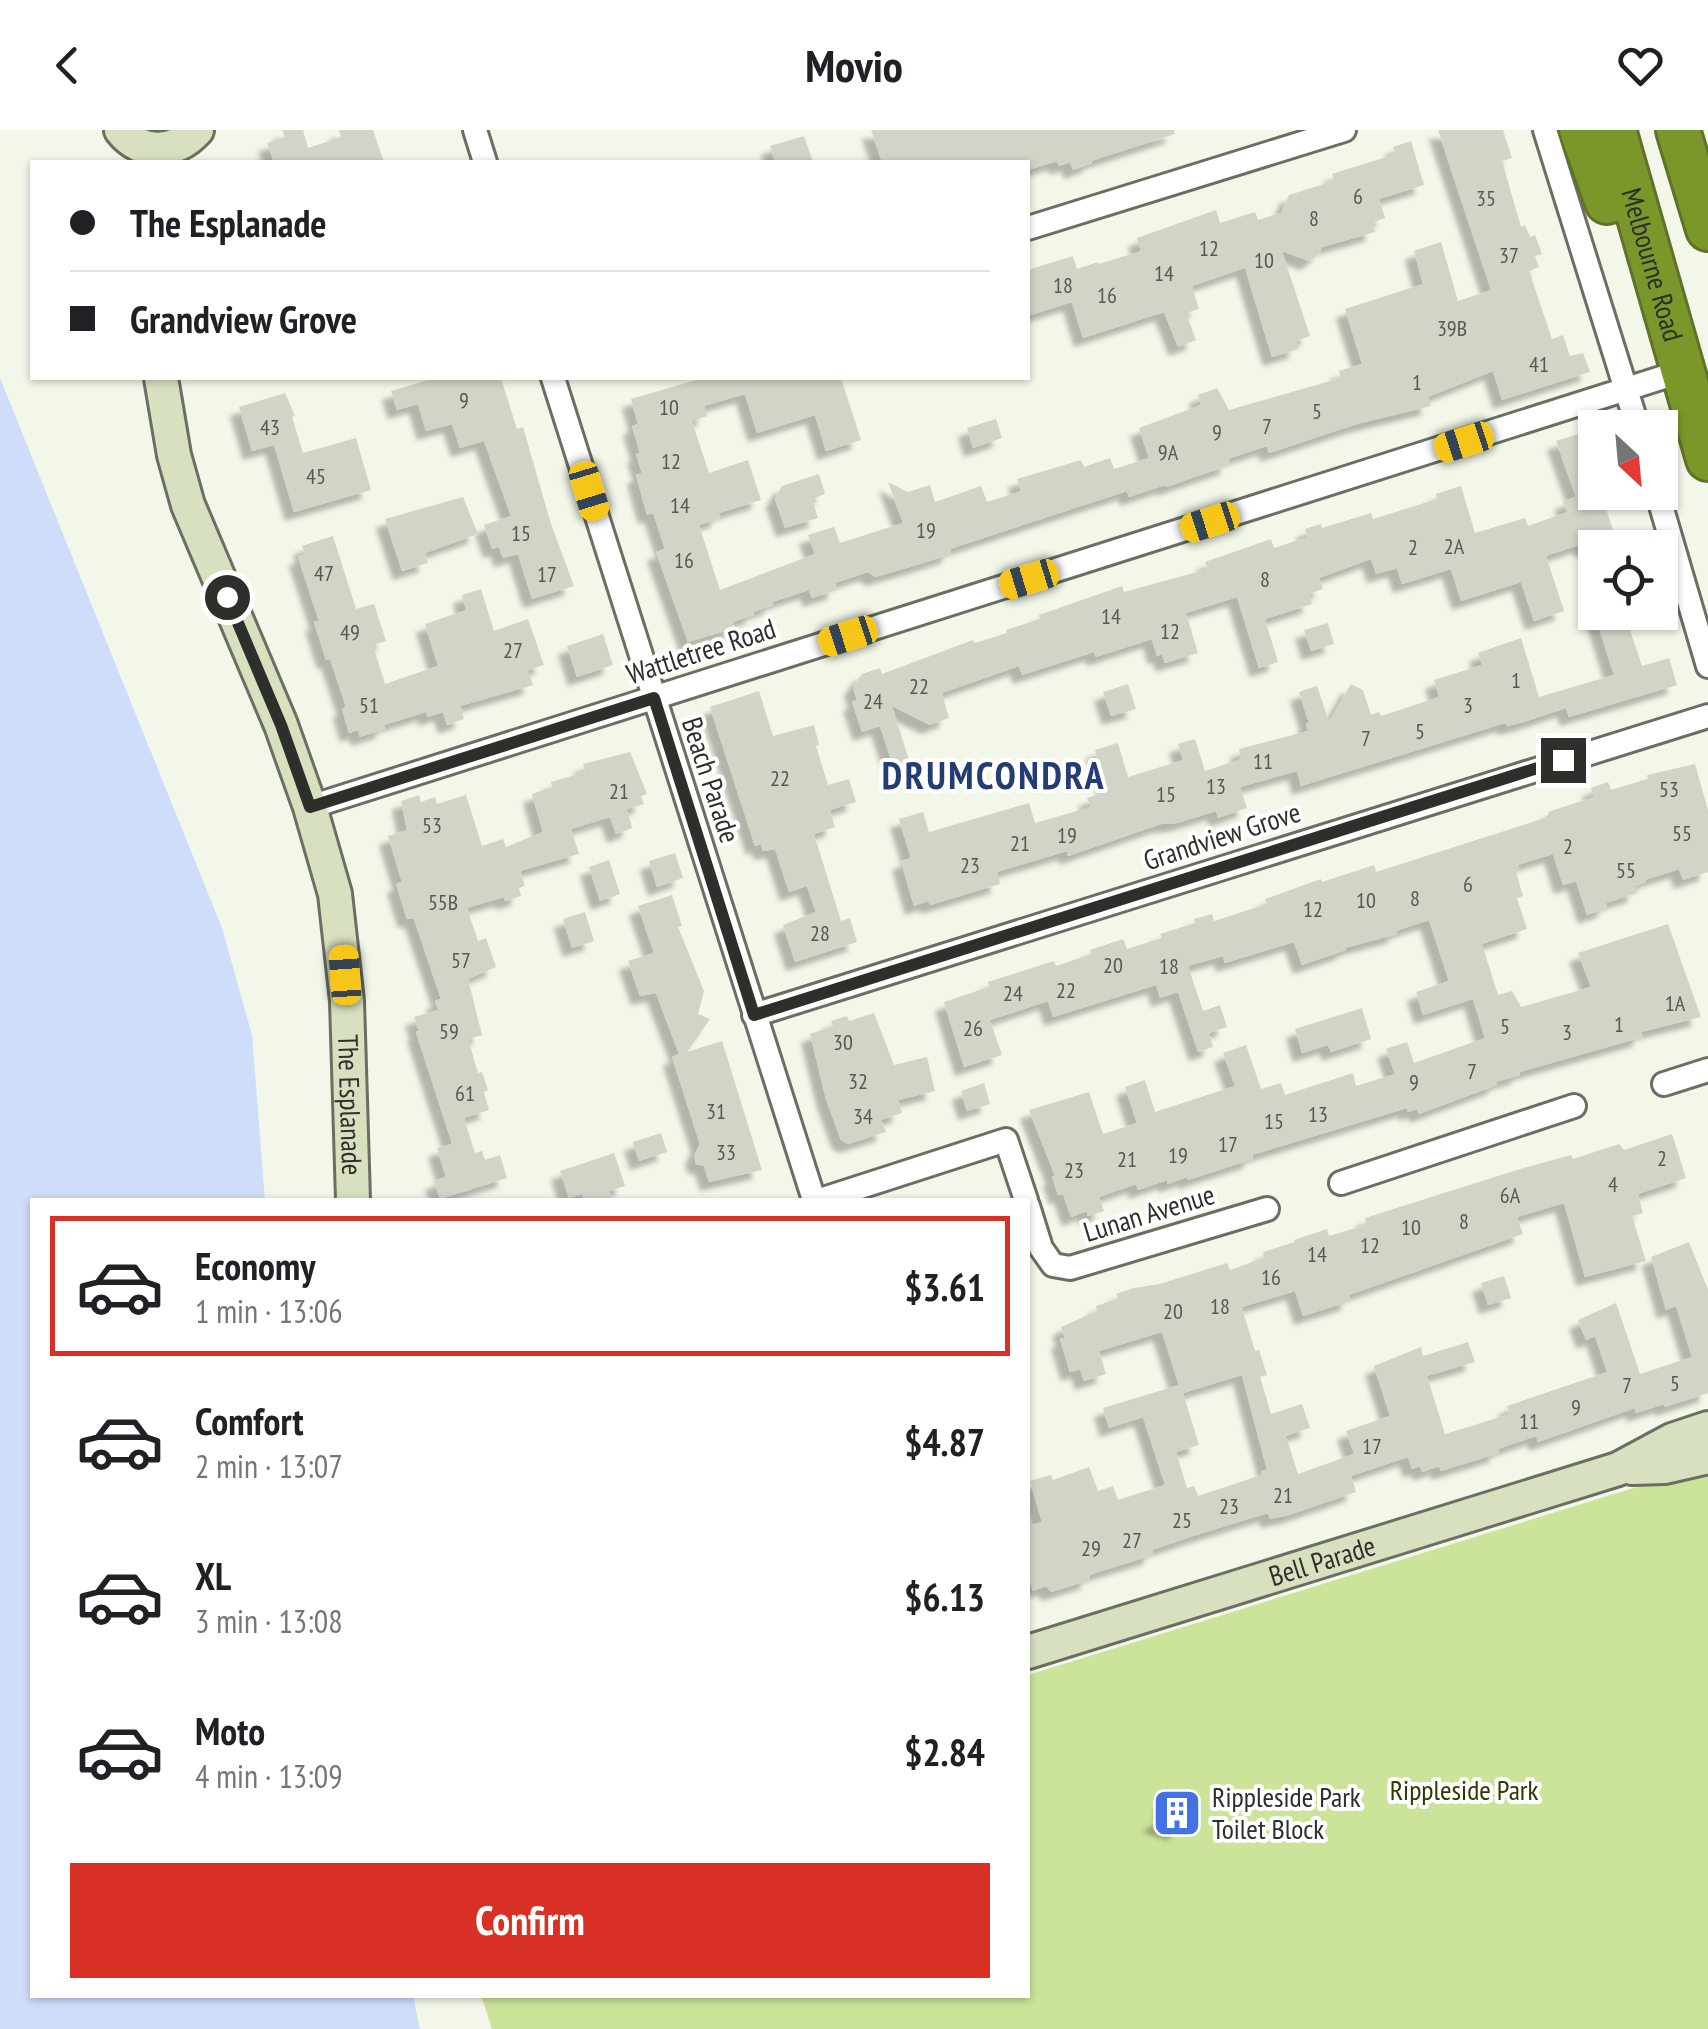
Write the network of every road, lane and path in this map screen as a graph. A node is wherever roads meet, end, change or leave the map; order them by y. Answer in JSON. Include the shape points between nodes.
{"nodes":[{"id":1,"x":475,"y":130,"type":"edge"},
{"id":2,"x":1344,"y":130,"type":"edge"},
{"id":3,"x":1545,"y":130,"type":"edge"},
{"id":4,"x":1581,"y":130,"type":"edge"},
{"id":5,"x":1614,"y":130,"type":"edge"},
{"id":6,"x":1678,"y":130,"type":"edge"},
{"id":7,"x":192,"y":143,"type":"edge"},
{"id":8,"x":135,"y":146,"type":"edge"},
{"id":9,"x":484,"y":160,"type":"edge"},
{"id":10,"x":1030,"y":227,"type":"edge"},
{"id":11,"x":1708,"y":229,"type":"edge"},
{"id":12,"x":1682,"y":371,"type":"junction"},
{"id":13,"x":161,"y":380,"type":"edge"},
{"id":14,"x":558,"y":380,"type":"edge"},
{"id":15,"x":1627,"y":389,"type":"junction"},
{"id":16,"x":1633,"y":410,"type":"edge"},
{"id":17,"x":1708,"y":459,"type":"edge"},
{"id":18,"x":1662,"y":510,"type":"edge"},
{"id":19,"x":1708,"y":666,"type":"edge"},
{"id":20,"x":654,"y":698,"type":"junction"},
{"id":21,"x":1708,"y":716,"type":"edge"},
{"id":22,"x":310,"y":807,"type":"junction"},
{"id":23,"x":754,"y":1015,"type":"junction"},
{"id":24,"x":1708,"y":1070,"type":"edge"},
{"id":25,"x":1664,"y":1084,"type":"dead end"},
{"id":26,"x":1574,"y":1106,"type":"dead end"},
{"id":27,"x":1341,"y":1183,"type":"dead end"},
{"id":28,"x":353,"y":1198,"type":"edge"},
{"id":29,"x":816,"y":1198,"type":"edge"},
{"id":30,"x":823,"y":1198,"type":"edge"},
{"id":31,"x":1025,"y":1198,"type":"edge"},
{"id":32,"x":1267,"y":1210,"type":"dead end"},
{"id":33,"x":1030,"y":1212,"type":"edge"},
{"id":34,"x":1708,"y":1428,"type":"edge"},
{"id":35,"x":1708,"y":1457,"type":"edge"},
{"id":36,"x":1618,"y":1469,"type":"junction"},
{"id":37,"x":1030,"y":1651,"type":"edge"}],
"edges":[{"from":1,"to":9,"type":"street"},
{"from":2,"to":10,"type":"street"},
{"from":3,"to":15,"type":"street"},
{"from":4,"to":12,"type":"highway","via":[[1618,232]]},
{"from":5,"to":12,"type":"highway","name":"Melbourne Road"},
{"from":6,"to":11,"type":"highway"},
{"from":7,"to":8,"type":"street"},
{"from":12,"to":15,"type":"street","name":"Wattletree Road"},
{"from":12,"to":17,"type":"highway","name":"Melbourne Road"},
{"from":13,"to":22,"type":"street","name":"The Esplanade","via":[[188,505]]},
{"from":14,"to":20,"type":"street","name":"Beach Parade"},
{"from":15,"to":16,"type":"street"},
{"from":15,"to":20,"type":"street","name":"Wattletree Road"},
{"from":18,"to":19,"type":"street"},
{"from":20,"to":22,"type":"street","name":"Wattletree Road"},
{"from":20,"to":23,"type":"street","name":"Beach Parade"},
{"from":21,"to":23,"type":"street","name":"Grandview Grove"},
{"from":22,"to":28,"type":"street","name":"The Esplanade","via":[[344,949]]},
{"from":23,"to":29,"type":"street","name":"Beach Parade"},
{"from":24,"to":25,"type":"street"},
{"from":26,"to":27,"type":"street"},
{"from":30,"to":31,"type":"street","name":"Lunan Avenue","via":[[1006,1140]]},
{"from":32,"to":33,"type":"street","name":"Lunan Avenue","via":[[1070,1268],[1046,1257]]},
{"from":34,"to":36,"type":"street","name":"Bell Parade"},
{"from":35,"to":36,"type":"street","name":"Bell Parade"},
{"from":36,"to":37,"type":"street","name":"Bell Parade"}]}
